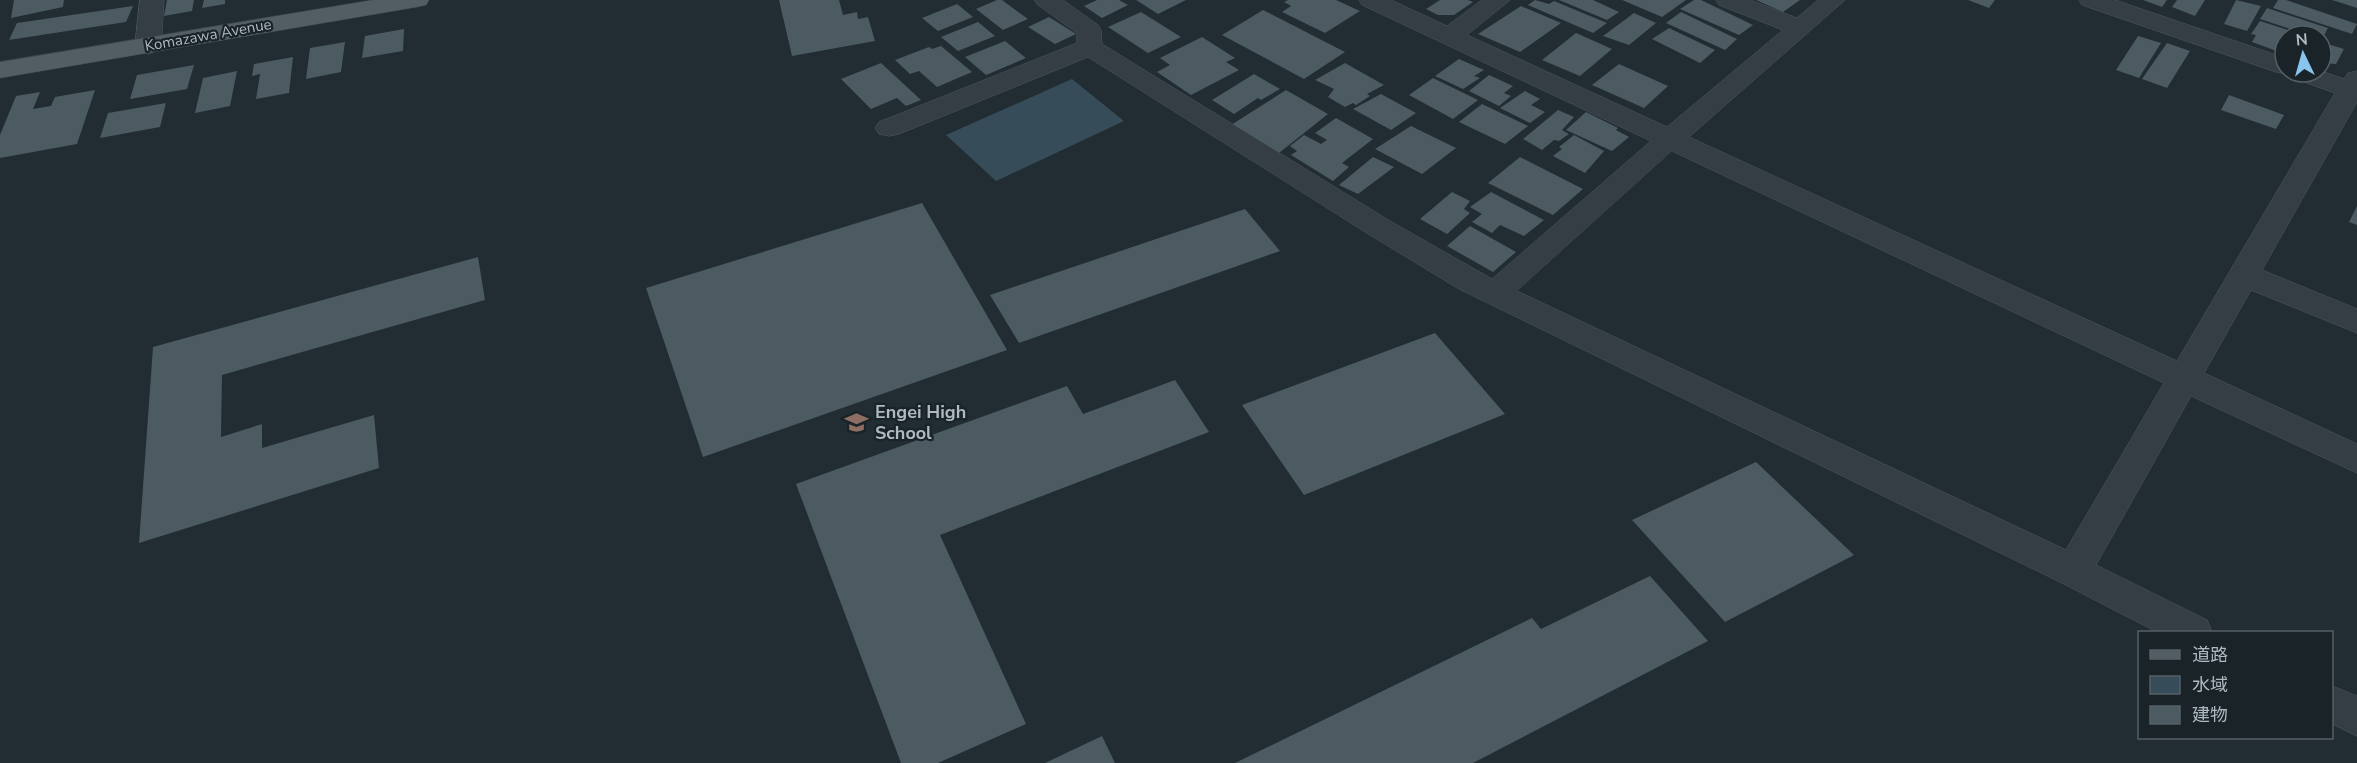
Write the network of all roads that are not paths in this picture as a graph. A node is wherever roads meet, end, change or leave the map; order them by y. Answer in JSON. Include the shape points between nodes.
{"nodes":[{"id":1,"x":152,"y":0,"type":"edge"},
{"id":2,"x":417,"y":0,"type":"edge"},
{"id":3,"x":1047,"y":0,"type":"edge"},
{"id":4,"x":1371,"y":0,"type":"edge"},
{"id":5,"x":1498,"y":0,"type":"edge"},
{"id":6,"x":1728,"y":0,"type":"edge"},
{"id":7,"x":1833,"y":0,"type":"edge"},
{"id":8,"x":2091,"y":0,"type":"edge"},
{"id":9,"x":1799,"y":27,"type":"junction"},
{"id":10,"x":1449,"y":36,"type":"junction"},
{"id":11,"x":148,"y":46,"type":"junction"},
{"id":12,"x":1090,"y":47,"type":"junction"},
{"id":13,"x":2273,"y":63,"type":"edge"},
{"id":14,"x":0,"y":70,"type":"edge"},
{"id":15,"x":2333,"y":81,"type":"edge"},
{"id":16,"x":2355,"y":87,"type":"edge"},
{"id":17,"x":890,"y":128,"type":"dead end"},
{"id":18,"x":1671,"y":138,"type":"junction"},
{"id":19,"x":2243,"y":274,"type":"junction"},
{"id":20,"x":1495,"y":293,"type":"junction"},
{"id":21,"x":2357,"y":322,"type":"edge"},
{"id":22,"x":2183,"y":378,"type":"junction"},
{"id":23,"x":2357,"y":459,"type":"edge"},
{"id":24,"x":2073,"y":571,"type":"junction"},
{"id":25,"x":2189,"y":631,"type":"edge"},
{"id":26,"x":2333,"y":705,"type":"edge"},
{"id":27,"x":2357,"y":717,"type":"edge"}],
"edges":[{"from":1,"to":11,"type":"street"},
{"from":2,"to":11,"type":"main road","name":"Komazawa Avenue"},
{"from":3,"to":12,"type":"street","via":[[1089,30]]},
{"from":4,"to":10,"type":"street"},
{"from":5,"to":10,"type":"street"},
{"from":6,"to":9,"type":"street"},
{"from":7,"to":9,"type":"street"},
{"from":8,"to":13,"type":"street"},
{"from":9,"to":18,"type":"street"},
{"from":10,"to":18,"type":"street"},
{"from":11,"to":14,"type":"main road","name":"Komazawa Avenue"},
{"from":12,"to":17,"type":"street"},
{"from":12,"to":20,"type":"street","via":[[1380,228]]},
{"from":15,"to":16,"type":"street"},
{"from":16,"to":19,"type":"street"},
{"from":18,"to":20,"type":"street"},
{"from":18,"to":22,"type":"street"},
{"from":19,"to":21,"type":"street"},
{"from":19,"to":22,"type":"street"},
{"from":20,"to":24,"type":"street"},
{"from":22,"to":23,"type":"street"},
{"from":22,"to":24,"type":"street"},
{"from":24,"to":25,"type":"street"},
{"from":26,"to":27,"type":"street"}]}
